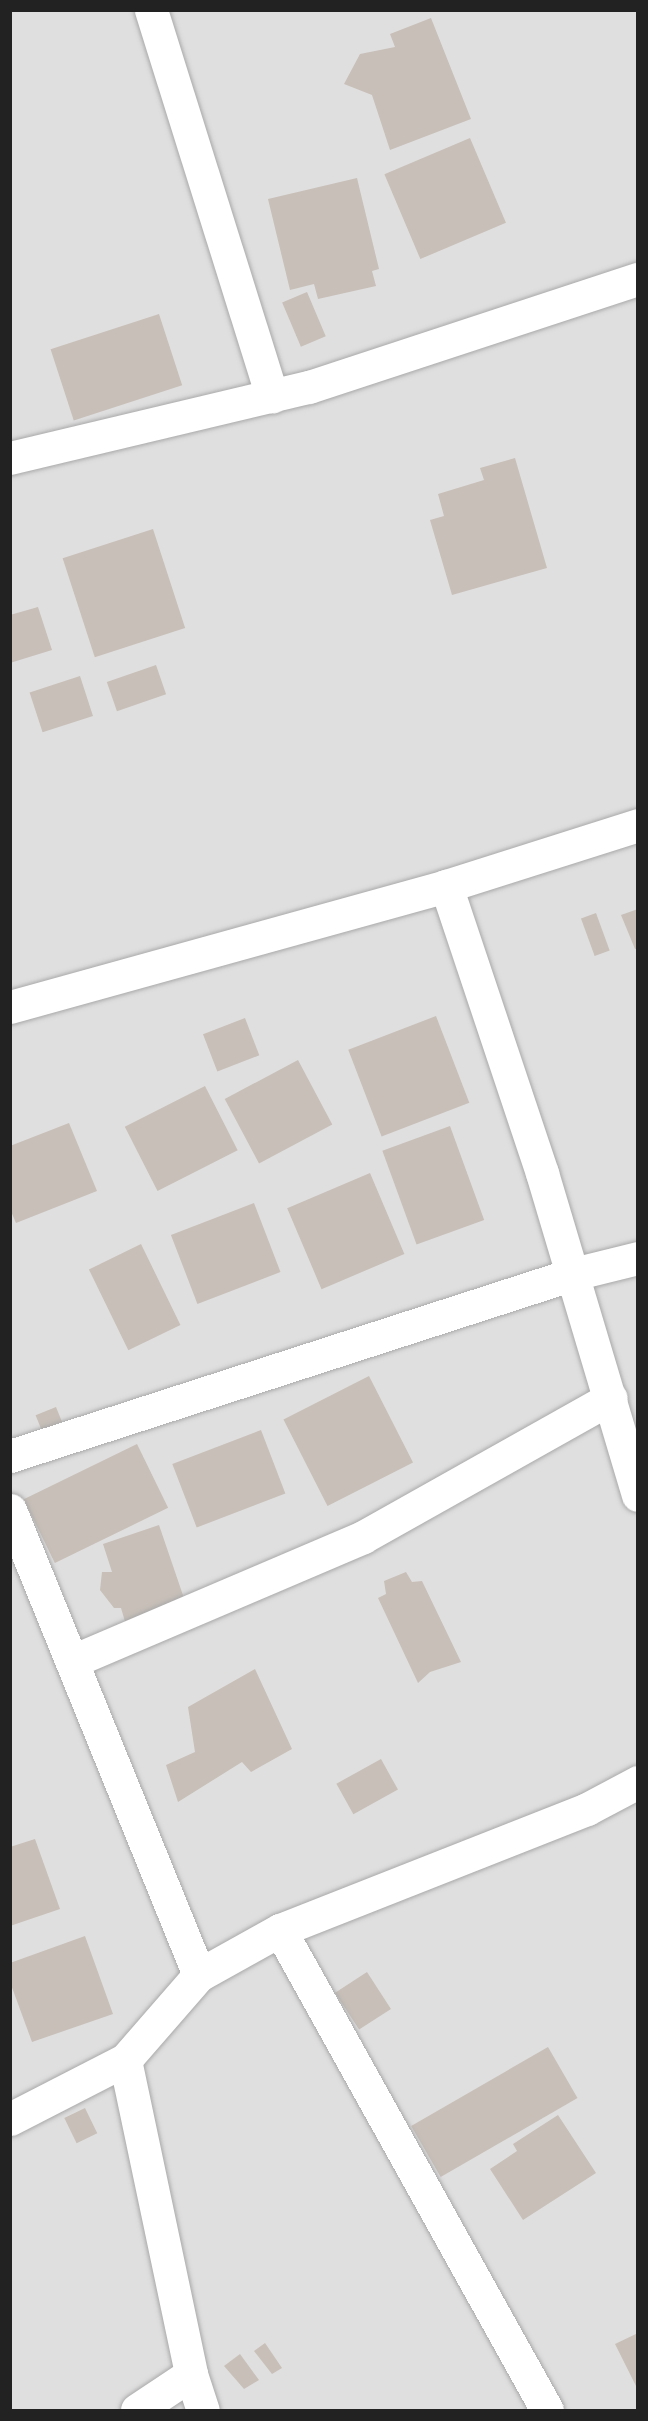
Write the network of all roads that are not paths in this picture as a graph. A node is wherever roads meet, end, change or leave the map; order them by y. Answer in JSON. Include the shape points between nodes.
{"nodes":[{"id":1,"x":151,"y":10,"type":"edge"},
{"id":2,"x":638,"y":279,"type":"edge"},
{"id":3,"x":272,"y":397,"type":"junction"},
{"id":4,"x":10,"y":458,"type":"edge"},
{"id":5,"x":638,"y":825,"type":"edge"},
{"id":6,"x":446,"y":886,"type":"junction"},
{"id":7,"x":10,"y":1007,"type":"edge"},
{"id":8,"x":638,"y":1258,"type":"edge"},
{"id":9,"x":573,"y":1274,"type":"junction"},
{"id":10,"x":611,"y":1398,"type":"junction"},
{"id":11,"x":10,"y":1456,"type":"edge"},
{"id":12,"x":638,"y":1495,"type":"edge"},
{"id":13,"x":10,"y":1510,"type":"edge"},
{"id":14,"x":75,"y":1660,"type":"junction"},
{"id":15,"x":638,"y":1782,"type":"edge"},
{"id":16,"x":280,"y":1930,"type":"junction"},
{"id":17,"x":199,"y":1975,"type":"junction"},
{"id":18,"x":125,"y":2060,"type":"junction"},
{"id":19,"x":10,"y":2119,"type":"edge"},
{"id":20,"x":191,"y":2374,"type":"junction"},
{"id":21,"x":137,"y":2410,"type":"edge"},
{"id":22,"x":203,"y":2410,"type":"edge"},
{"id":23,"x":547,"y":2410,"type":"edge"}],
"edges":[{"from":1,"to":3,"type":"street"},
{"from":2,"to":3,"type":"street"},
{"from":3,"to":4,"type":"street"},
{"from":5,"to":6,"type":"street"},
{"from":6,"to":7,"type":"street"},
{"from":6,"to":9,"type":"street"},
{"from":8,"to":9,"type":"street"},
{"from":9,"to":10,"type":"street"},
{"from":9,"to":11,"type":"street"},
{"from":10,"to":12,"type":"street"},
{"from":10,"to":14,"type":"street","via":[[363,1537]]},
{"from":13,"to":14,"type":"street"},
{"from":14,"to":17,"type":"street"},
{"from":15,"to":16,"type":"street","via":[[587,1809]]},
{"from":16,"to":17,"type":"street"},
{"from":16,"to":23,"type":"street"},
{"from":17,"to":18,"type":"street"},
{"from":18,"to":19,"type":"street"},
{"from":18,"to":20,"type":"street"},
{"from":20,"to":21,"type":"street"},
{"from":20,"to":22,"type":"street"}]}
